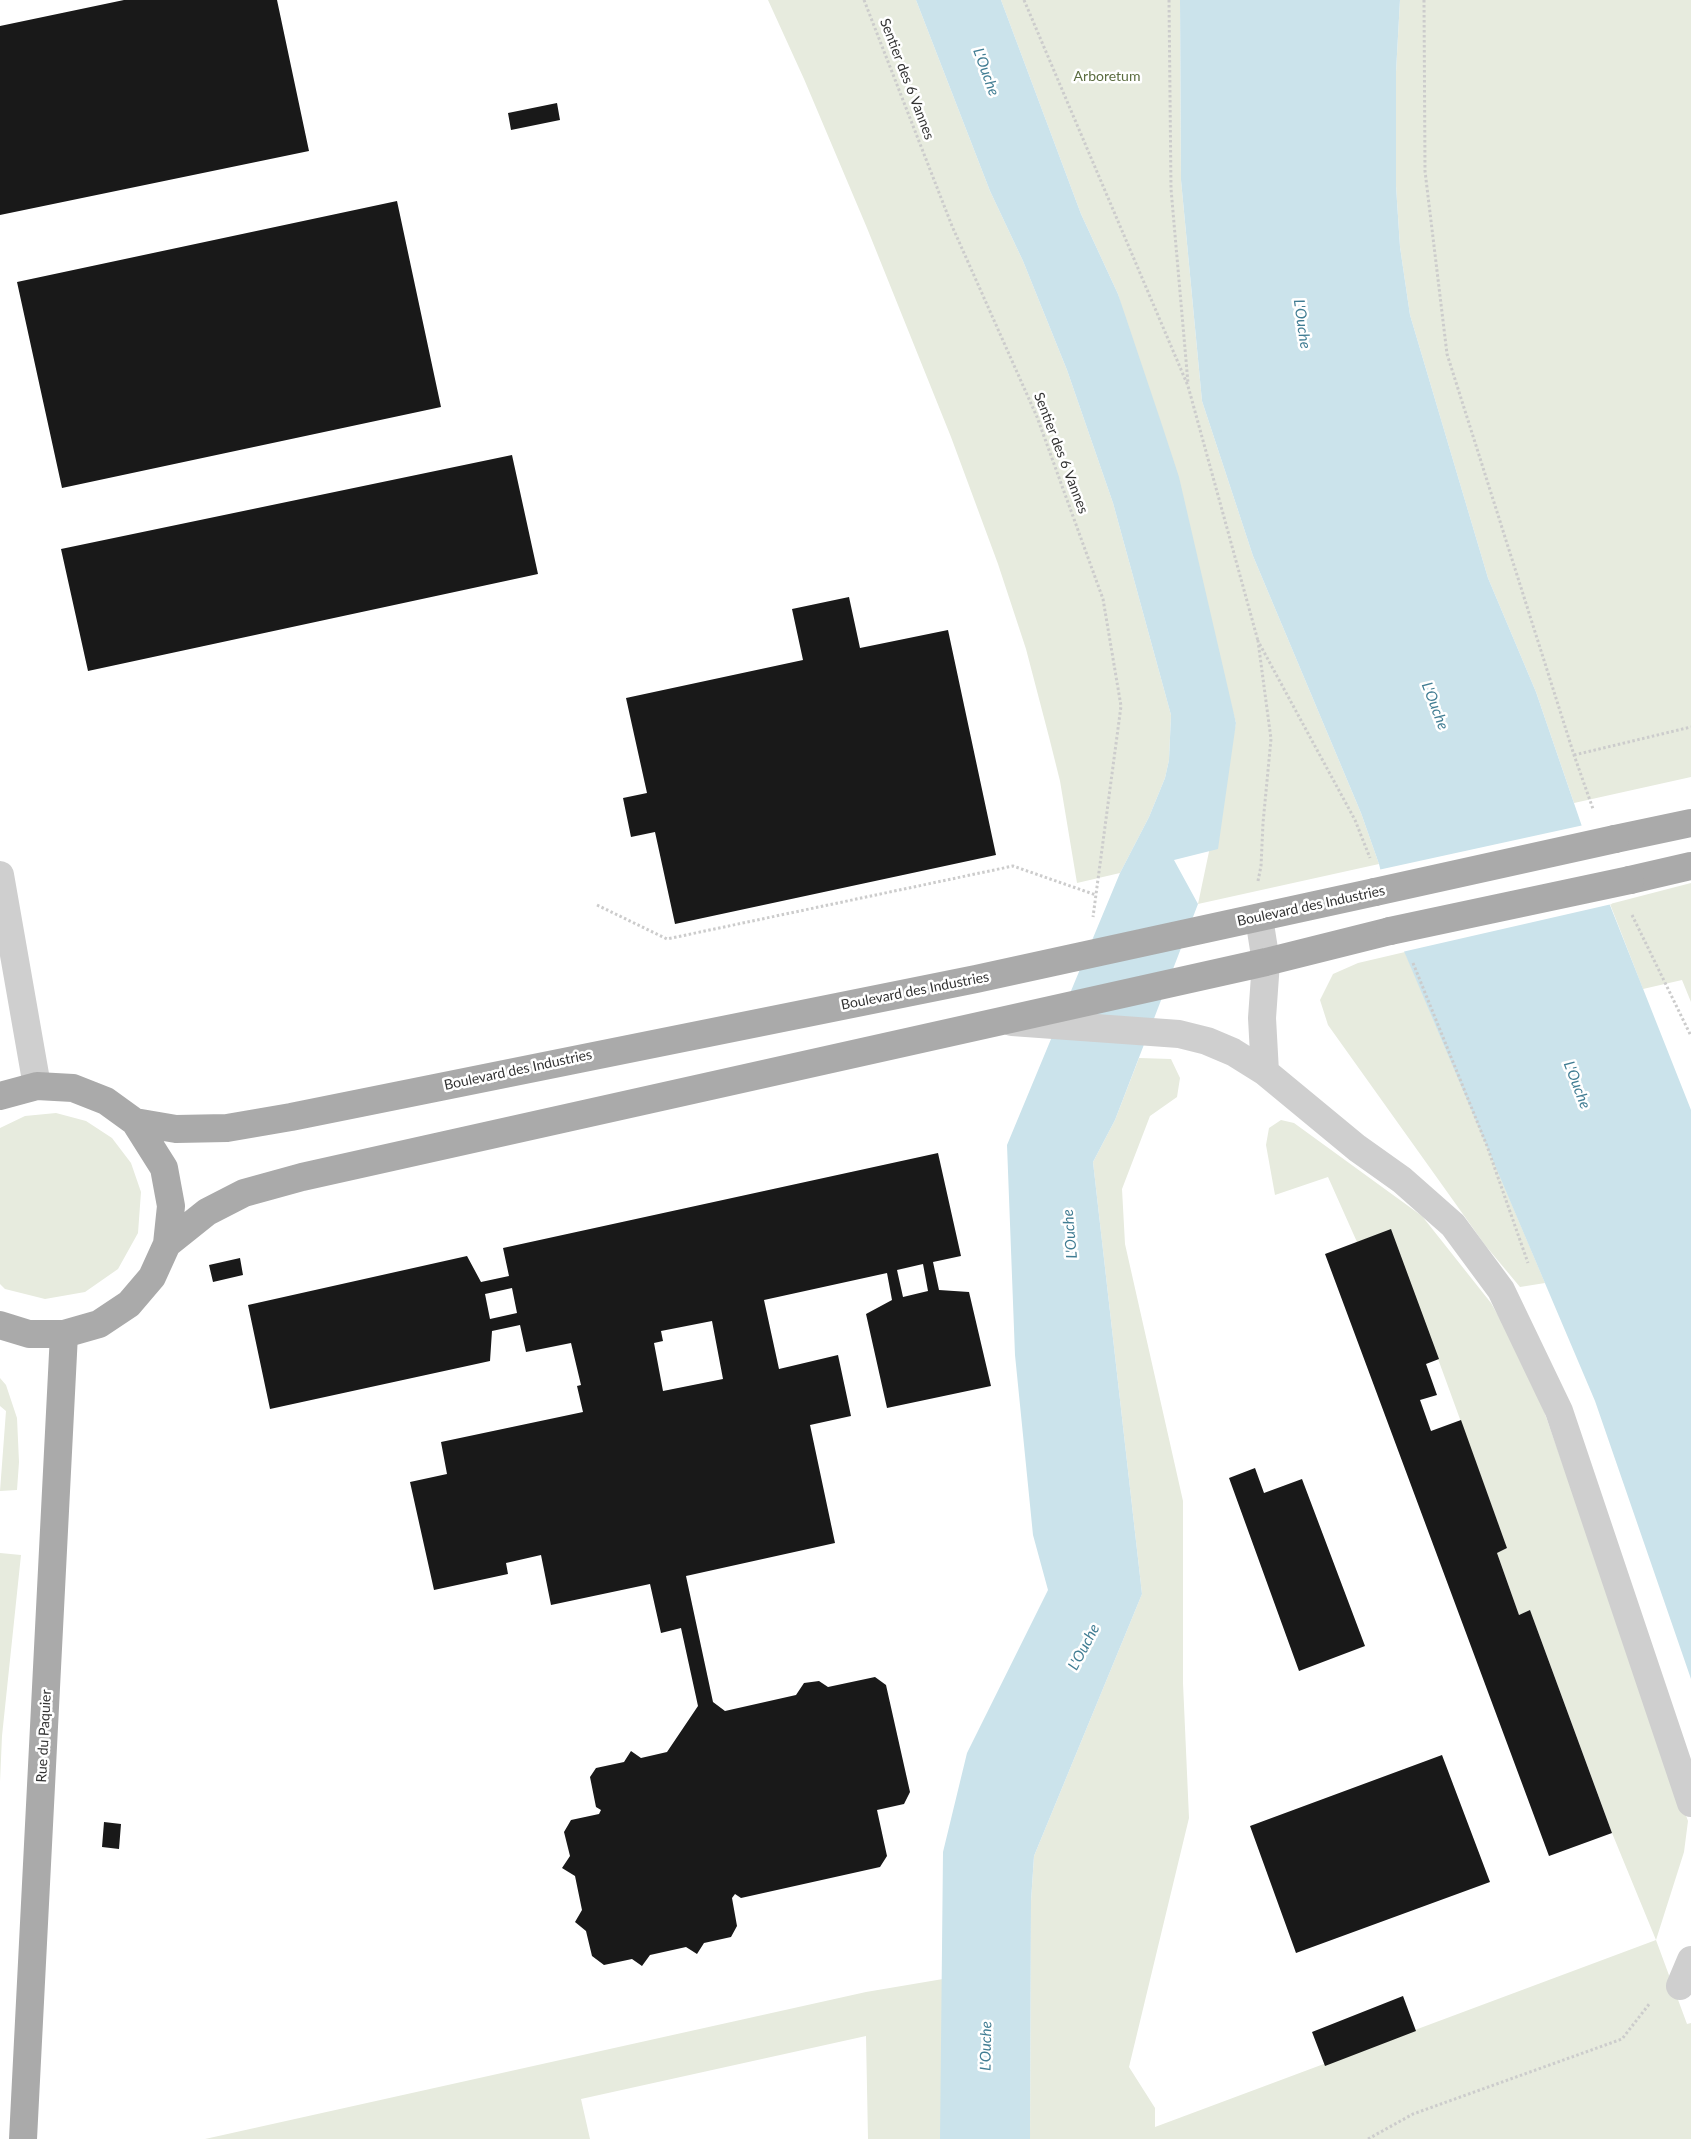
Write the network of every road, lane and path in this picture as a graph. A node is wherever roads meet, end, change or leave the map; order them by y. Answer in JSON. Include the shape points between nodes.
{"nodes":[{"id":1,"x":864,"y":0,"type":"edge"},
{"id":2,"x":1024,"y":0,"type":"edge"},
{"id":3,"x":1169,"y":0,"type":"edge"},
{"id":4,"x":1424,"y":0,"type":"edge"},
{"id":5,"x":1188,"y":386,"type":"junction"},
{"id":6,"x":1258,"y":641,"type":"junction"},
{"id":7,"x":1691,"y":727,"type":"edge"},
{"id":8,"x":1574,"y":755,"type":"junction"},
{"id":9,"x":1596,"y":818,"type":"dead end"},
{"id":10,"x":1691,"y":823,"type":"edge"},
{"id":11,"x":1373,"y":865,"type":"dead end"},
{"id":12,"x":1691,"y":866,"type":"edge"},
{"id":13,"x":0,"y":875,"type":"edge"},
{"id":14,"x":1256,"y":889,"type":"dead end"},
{"id":15,"x":1096,"y":895,"type":"junction"},
{"id":16,"x":597,"y":905,"type":"dead end"},
{"id":17,"x":1629,"y":909,"type":"dead end"},
{"id":18,"x":1258,"y":918,"type":"junction"},
{"id":19,"x":1091,"y":921,"type":"dead end"},
{"id":20,"x":1410,"y":956,"type":"dead end"},
{"id":21,"x":1266,"y":962,"type":"junction"},
{"id":22,"x":998,"y":1021,"type":"junction"},
{"id":23,"x":1691,"y":1036,"type":"edge"},
{"id":24,"x":1265,"y":1072,"type":"junction"},
{"id":25,"x":37,"y":1086,"type":"junction"},
{"id":26,"x":0,"y":1096,"type":"edge"},
{"id":27,"x":136,"y":1122,"type":"junction"},
{"id":28,"x":167,"y":1244,"type":"junction"},
{"id":29,"x":1528,"y":1265,"type":"dead end"},
{"id":30,"x":0,"y":1325,"type":"edge"},
{"id":31,"x":64,"y":1334,"type":"junction"},
{"id":32,"x":1691,"y":1803,"type":"edge"},
{"id":33,"x":1691,"y":1960,"type":"edge"},
{"id":34,"x":1680,"y":1986,"type":"joint"},
{"id":35,"x":23,"y":2139,"type":"edge"},
{"id":36,"x":1368,"y":2139,"type":"edge"}],
"edges":[{"from":1,"to":15,"type":"path","name":"Sentier des 6 Vannes","via":[[952,226],[1037,417],[1103,599],[1121,706]]},
{"from":2,"to":5,"type":"path"},
{"from":3,"to":5,"type":"path","via":[[1171,189]]},
{"from":4,"to":8,"type":"path","via":[[1425,171],[1447,354]]},
{"from":5,"to":6,"type":"path"},
{"from":6,"to":11,"type":"path","via":[[1355,820]]},
{"from":6,"to":14,"type":"path","via":[[1271,739],[1261,866]]},
{"from":7,"to":8,"type":"path"},
{"from":8,"to":9,"type":"path"},
{"from":10,"to":18,"type":"main road","name":"Boulevard des Industries","bridge":true},
{"from":12,"to":21,"type":"main road","bridge":true,"via":[[1390,931]]},
{"from":13,"to":25,"type":"street"},
{"from":15,"to":16,"type":"path","via":[[1013,866],[667,939]]},
{"from":15,"to":19,"type":"path","name":"Sentier des 6 Vannes"},
{"from":17,"to":23,"type":"path"},
{"from":18,"to":21,"type":"street"},
{"from":18,"to":27,"type":"main road","name":"Boulevard des Industries","via":[[976,979],[227,1128],[176,1129]]},
{"from":20,"to":29,"type":"path","via":[[1487,1146]]},
{"from":21,"to":22,"type":"main road"},
{"from":21,"to":24,"type":"street","via":[[1262,1018]]},
{"from":22,"to":24,"type":"street","via":[[1179,1034],[1232,1052]]},
{"from":22,"to":28,"type":"main road","via":[[302,1177],[236,1197],[207,1212]]},
{"from":24,"to":32,"type":"street","via":[[1454,1225],[1501,1290],[1559,1411]]},
{"from":25,"to":26,"type":"main road"},
{"from":25,"to":27,"type":"main road","via":[[73,1088],[106,1101]]},
{"from":27,"to":28,"type":"main road","via":[[164,1168],[171,1206]]},
{"from":28,"to":31,"type":"main road","via":[[152,1277],[129,1304],[99,1324]]},
{"from":30,"to":31,"type":"main road","via":[[28,1334]]},
{"from":31,"to":35,"type":"main road","name":"Rue du Paquier"},
{"from":33,"to":34,"type":"street"},
{"from":34,"to":36,"type":"path","via":[[1660,1991],[1622,2039],[1413,2114]]}]}
